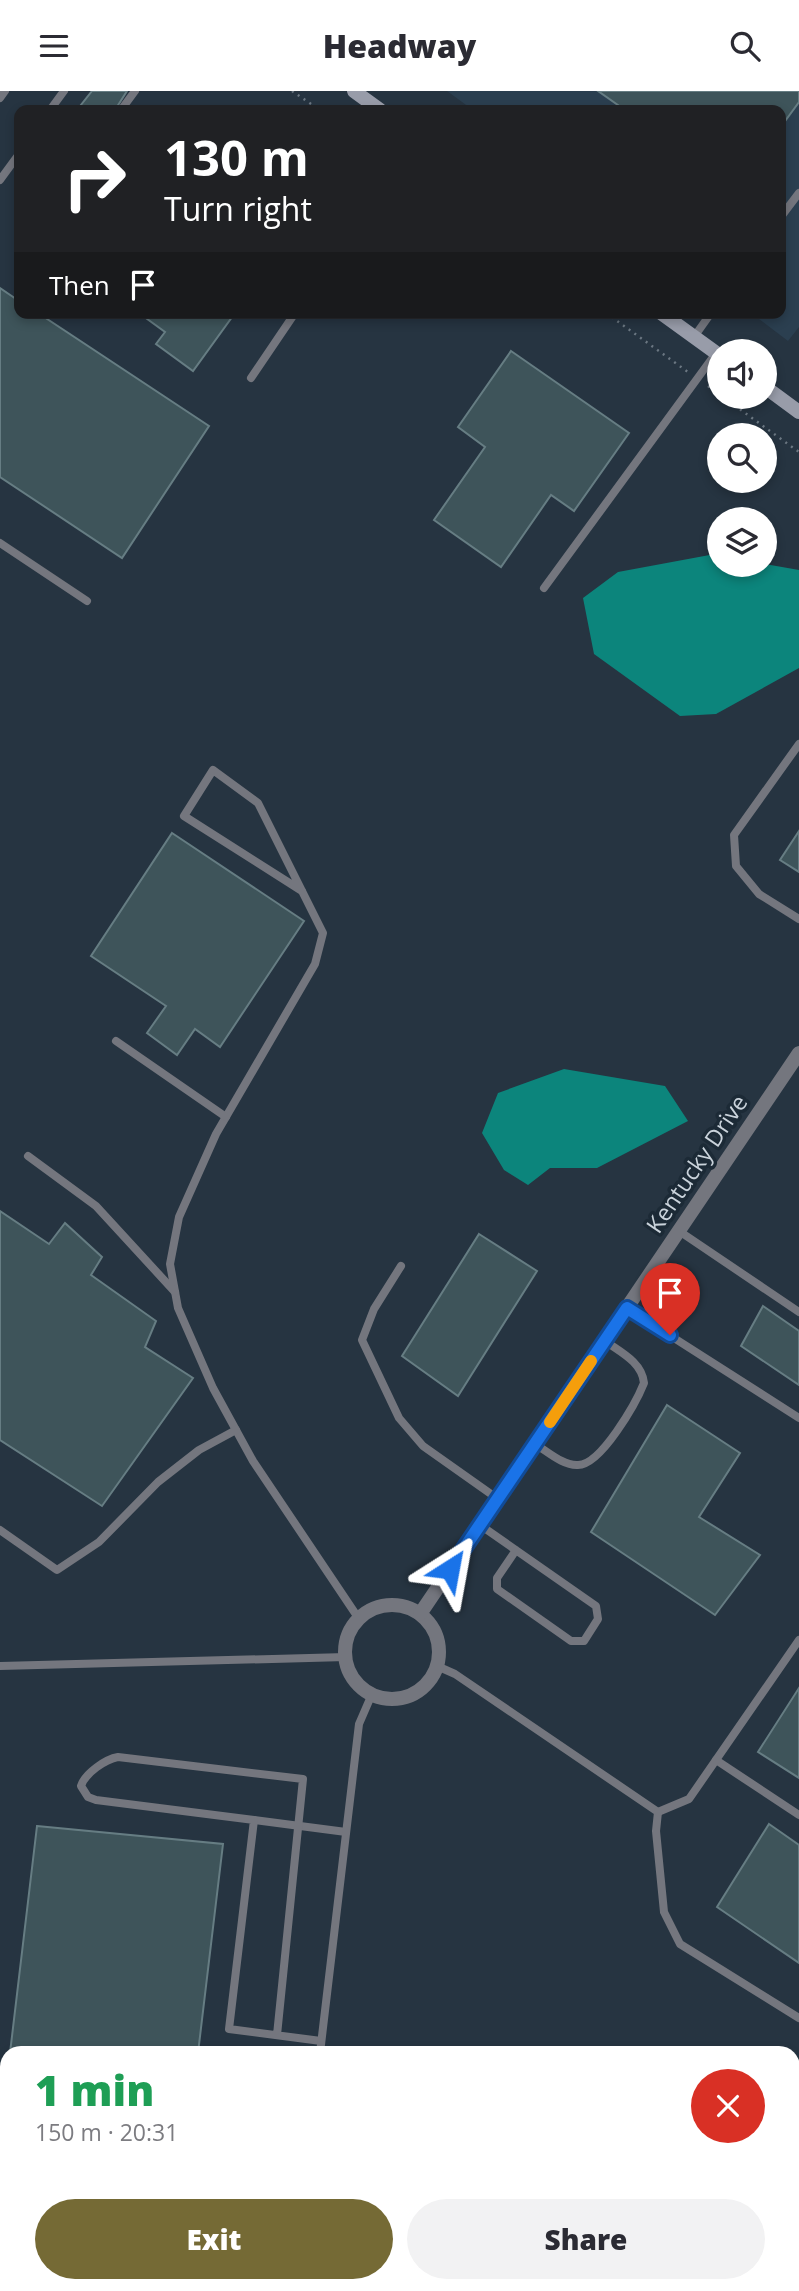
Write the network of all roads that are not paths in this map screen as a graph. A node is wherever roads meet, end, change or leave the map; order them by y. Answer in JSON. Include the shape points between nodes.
{"nodes":[{"id":1,"x":5,"y":91,"type":"edge"},
{"id":2,"x":51,"y":91,"type":"edge"},
{"id":3,"x":354,"y":91,"type":"edge"},
{"id":4,"x":62,"y":94,"type":"edge"},
{"id":5,"x":0,"y":98,"type":"edge"},
{"id":6,"x":373,"y":105,"type":"edge"},
{"id":7,"x":14,"y":161,"type":"edge"},
{"id":8,"x":0,"y":180,"type":"edge"},
{"id":9,"x":799,"y":193,"type":"edge"},
{"id":10,"x":786,"y":210,"type":"edge"},
{"id":11,"x":291,"y":319,"type":"edge"},
{"id":12,"x":669,"y":319,"type":"edge"},
{"id":13,"x":707,"y":319,"type":"edge"},
{"id":14,"x":694,"y":337,"type":"junction"},
{"id":15,"x":707,"y":346,"type":"edge"},
{"id":16,"x":707,"y":369,"type":"edge"},
{"id":17,"x":251,"y":378,"type":"dead end"},
{"id":18,"x":777,"y":396,"type":"edge"},
{"id":19,"x":799,"y":412,"type":"edge"},
{"id":20,"x":0,"y":543,"type":"edge"},
{"id":21,"x":544,"y":588,"type":"dead end"},
{"id":22,"x":88,"y":601,"type":"dead end"},
{"id":23,"x":799,"y":744,"type":"edge"},
{"id":24,"x":302,"y":891,"type":"junction"},
{"id":25,"x":799,"y":919,"type":"edge"},
{"id":26,"x":116,"y":1041,"type":"dead end"},
{"id":27,"x":799,"y":1053,"type":"edge"},
{"id":28,"x":226,"y":1117,"type":"junction"},
{"id":29,"x":28,"y":1156,"type":"dead end"},
{"id":30,"x":679,"y":1231,"type":"junction"},
{"id":31,"x":401,"y":1266,"type":"dead end"},
{"id":32,"x":175,"y":1292,"type":"junction"},
{"id":33,"x":627,"y":1308,"type":"junction"},
{"id":34,"x":799,"y":1313,"type":"edge"},
{"id":35,"x":604,"y":1341,"type":"junction"},
{"id":36,"x":799,"y":1418,"type":"edge"},
{"id":37,"x":236,"y":1430,"type":"junction"},
{"id":38,"x":535,"y":1444,"type":"junction"},
{"id":39,"x":498,"y":1499,"type":"junction"},
{"id":40,"x":480,"y":1525,"type":"junction"},
{"id":41,"x":0,"y":1530,"type":"edge"},
{"id":42,"x":516,"y":1550,"type":"junction"},
{"id":43,"x":420,"y":1614,"type":"junction"},
{"id":44,"x":359,"y":1619,"type":"junction"},
{"id":45,"x":799,"y":1640,"type":"edge"},
{"id":46,"x":346,"y":1657,"type":"junction"},
{"id":47,"x":0,"y":1666,"type":"edge"},
{"id":48,"x":437,"y":1666,"type":"junction"},
{"id":49,"x":372,"y":1694,"type":"junction"},
{"id":50,"x":716,"y":1760,"type":"junction"},
{"id":51,"x":658,"y":1812,"type":"junction"},
{"id":52,"x":799,"y":1815,"type":"edge"},
{"id":53,"x":254,"y":1820,"type":"junction"},
{"id":54,"x":299,"y":1826,"type":"junction"},
{"id":55,"x":346,"y":1832,"type":"junction"},
{"id":56,"x":799,"y":2018,"type":"edge"},
{"id":57,"x":276,"y":2035,"type":"junction"},
{"id":58,"x":321,"y":2041,"type":"junction"},
{"id":59,"x":321,"y":2046,"type":"edge"}],
"edges":[{"from":1,"to":5,"type":"lane"},
{"from":2,"to":4,"type":"lane"},
{"from":3,"to":6,"type":"main road"},
{"from":7,"to":8,"type":"lane"},
{"from":9,"to":10,"type":"lane"},
{"from":11,"to":17,"type":"lane"},
{"from":12,"to":14,"type":"main road"},
{"from":13,"to":14,"type":"lane"},
{"from":14,"to":15,"type":"main road"},
{"from":16,"to":21,"type":"lane"},
{"from":18,"to":19,"type":"main road"},
{"from":20,"to":22,"type":"lane"},
{"from":23,"to":25,"type":"lane","via":[[734,835],[736,866],[759,894]]},
{"from":24,"to":24,"type":"lane","via":[[184,816],[213,770],[258,803]]},
{"from":24,"to":28,"type":"lane","via":[[323,933],[315,964]]},
{"from":26,"to":28,"type":"lane"},
{"from":27,"to":30,"type":"street","name":"Kentucky Drive"},
{"from":28,"to":32,"type":"lane","via":[[179,1217],[170,1264]]},
{"from":29,"to":32,"type":"lane","via":[[96,1206]]},
{"from":30,"to":33,"type":"street","name":"Kentucky Drive"},
{"from":30,"to":34,"type":"lane"},
{"from":31,"to":39,"type":"lane","via":[[374,1309],[362,1340],[398,1418],[423,1446]]},
{"from":32,"to":37,"type":"lane","via":[[208,1376]]},
{"from":33,"to":35,"type":"street","name":"Kentucky Drive"},
{"from":33,"to":36,"type":"lane"},
{"from":35,"to":38,"type":"street","name":"Kentucky Drive"},
{"from":35,"to":38,"type":"lane","via":[[634,1362],[644,1383],[603,1451],[593,1461],[579,1465],[566,1463]]},
{"from":37,"to":41,"type":"lane","via":[[199,1450],[158,1482],[99,1542],[57,1570]]},
{"from":37,"to":44,"type":"lane"},
{"from":38,"to":39,"type":"street","name":"Kentucky Drive"},
{"from":39,"to":40,"type":"street","name":"Kentucky Drive"},
{"from":40,"to":42,"type":"lane"},
{"from":40,"to":43,"type":"street","name":"Kentucky Drive"},
{"from":42,"to":42,"type":"lane","via":[[596,1606],[598,1619],[584,1641],[571,1641],[497,1589],[497,1579]]},
{"from":43,"to":44,"type":"street","via":[[388,1605]]},
{"from":43,"to":48,"type":"street","via":[[433,1628],[439,1647]]},
{"from":44,"to":46,"type":"street","via":[[346,1643]]},
{"from":45,"to":50,"type":"lane"},
{"from":46,"to":47,"type":"lane"},
{"from":46,"to":49,"type":"street","via":[[359,1685]]},
{"from":48,"to":49,"type":"street","via":[[430,1680],[411,1695],[388,1699]]},
{"from":48,"to":51,"type":"lane"},
{"from":49,"to":55,"type":"lane","via":[[359,1724]]},
{"from":50,"to":51,"type":"lane","via":[[689,1799]]},
{"from":50,"to":52,"type":"lane"},
{"from":51,"to":56,"type":"lane","via":[[664,1912],[680,1944]]},
{"from":53,"to":54,"type":"lane"},
{"from":53,"to":54,"type":"lane","via":[[96,1800],[81,1786],[106,1761],[118,1757],[303,1779]]},
{"from":53,"to":57,"type":"lane","via":[[229,2029]]},
{"from":54,"to":55,"type":"lane"},
{"from":54,"to":57,"type":"lane"},
{"from":55,"to":58,"type":"lane"},
{"from":57,"to":58,"type":"lane"},
{"from":58,"to":59,"type":"lane"}]}
